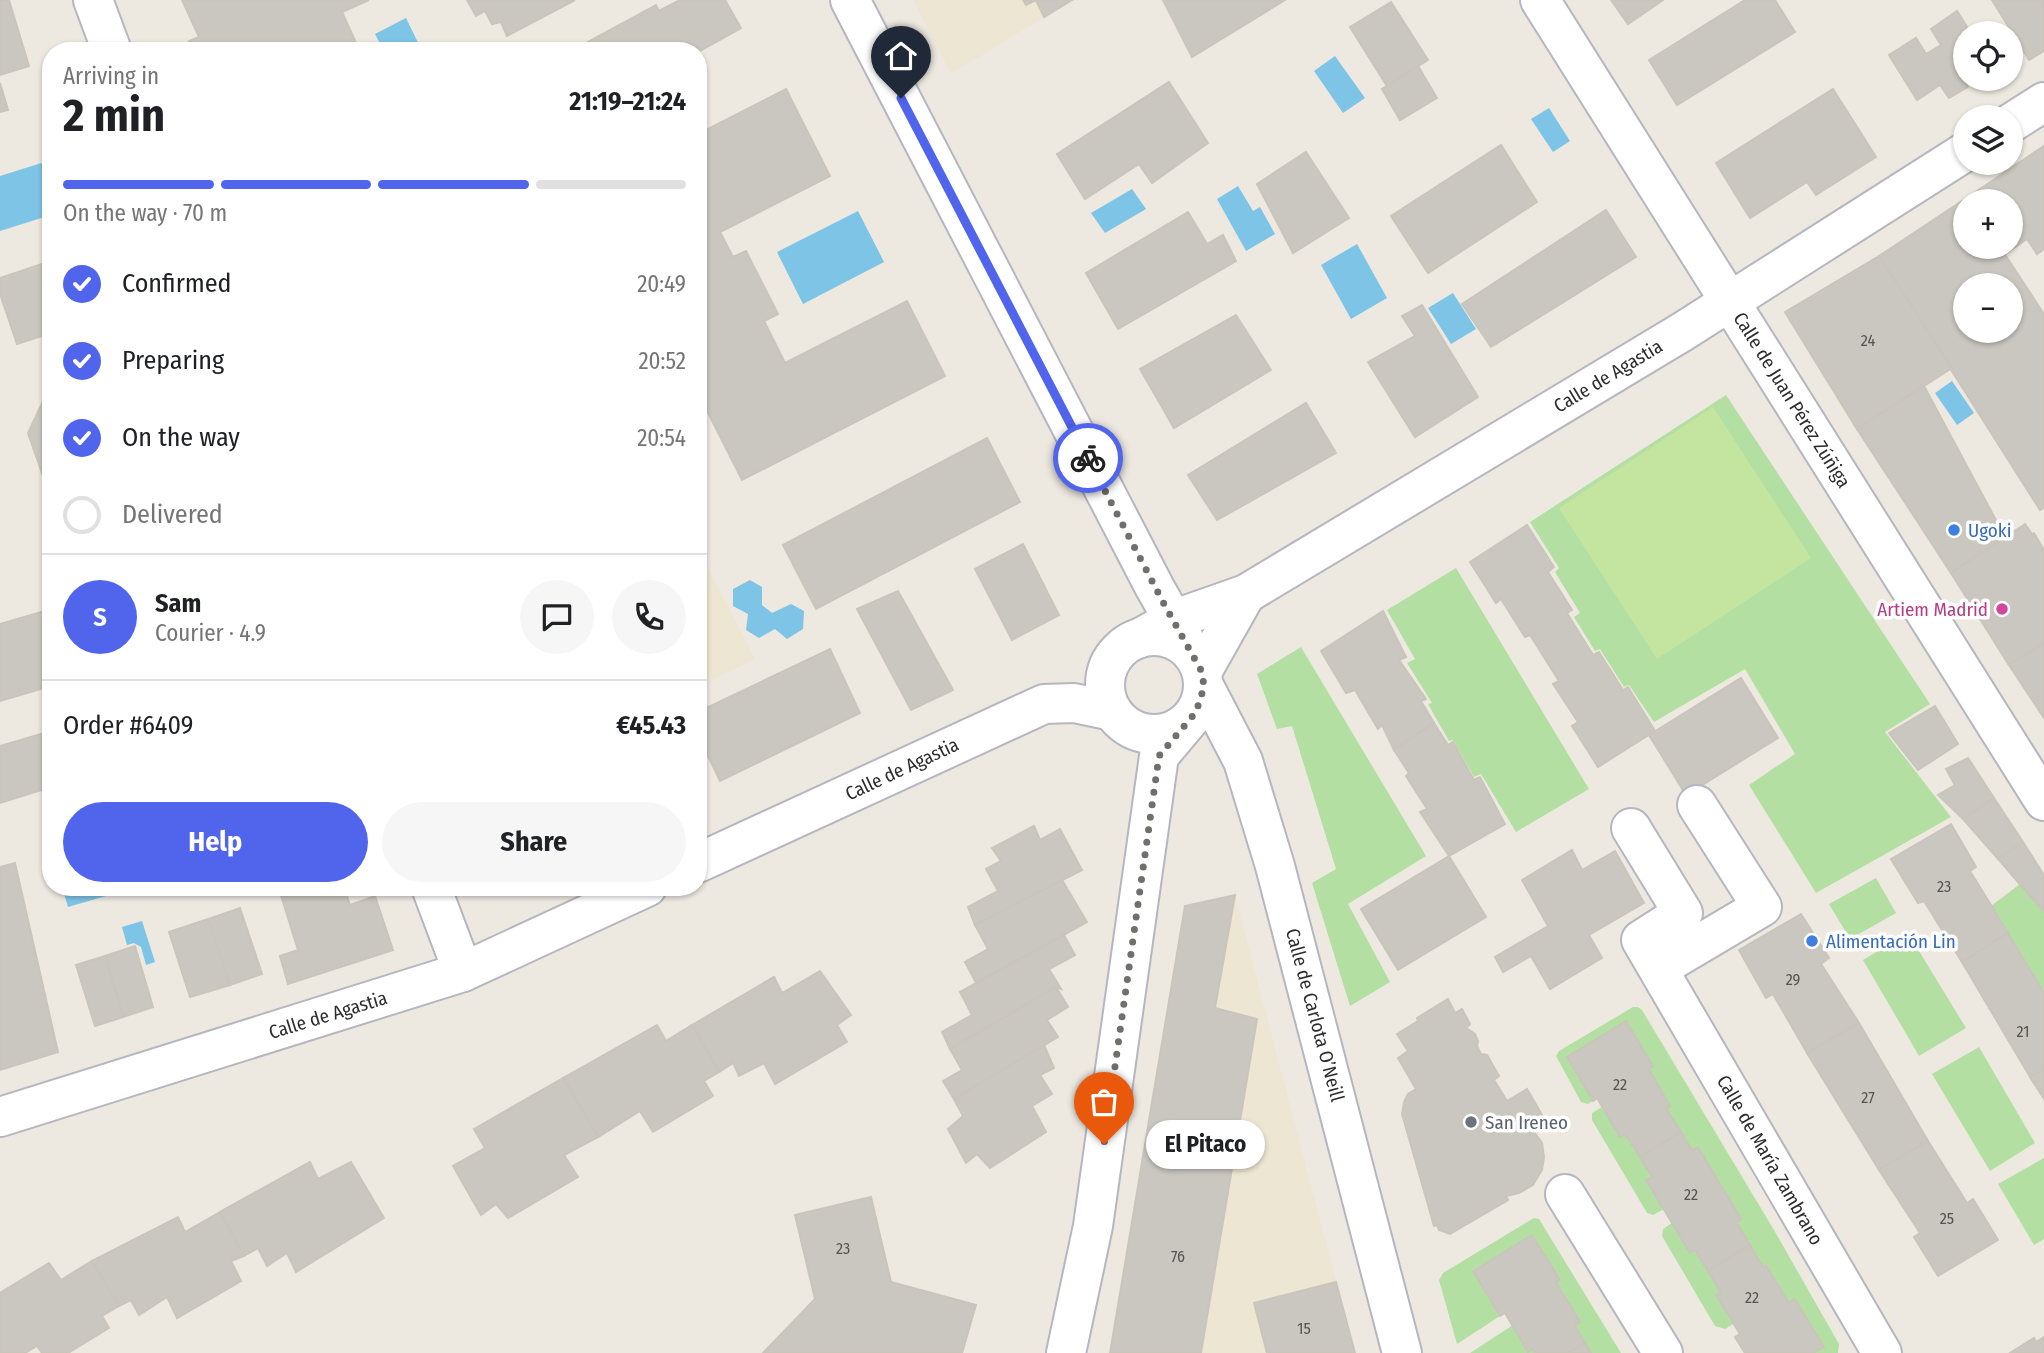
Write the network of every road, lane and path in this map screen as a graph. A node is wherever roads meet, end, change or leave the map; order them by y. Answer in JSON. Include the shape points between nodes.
{"nodes":[{"id":1,"x":93,"y":0,"type":"edge"},
{"id":2,"x":850,"y":0,"type":"edge"},
{"id":3,"x":1539,"y":0,"type":"edge"},
{"id":4,"x":109,"y":42,"type":"edge"},
{"id":5,"x":2044,"y":102,"type":"edge"},
{"id":6,"x":2023,"y":115,"type":"edge"},
{"id":7,"x":1953,"y":160,"type":"edge"},
{"id":8,"x":1730,"y":301,"type":"junction"},
{"id":9,"x":1247,"y":594,"type":"junction"},
{"id":10,"x":1172,"y":620,"type":"junction"},
{"id":11,"x":1138,"y":639,"type":"junction"},
{"id":12,"x":1199,"y":681,"type":"junction"},
{"id":13,"x":1112,"y":710,"type":"junction"},
{"id":14,"x":1153,"y":745,"type":"junction"},
{"id":15,"x":2044,"y":801,"type":"edge"},
{"id":16,"x":1697,"y":805,"type":"dead end"},
{"id":17,"x":1631,"y":828,"type":"dead end"},
{"id":18,"x":707,"y":859,"type":"edge"},
{"id":19,"x":434,"y":896,"type":"edge"},
{"id":20,"x":628,"y":896,"type":"edge"},
{"id":21,"x":1658,"y":968,"type":"junction"},
{"id":22,"x":463,"y":972,"type":"junction"},
{"id":23,"x":0,"y":1117,"type":"edge"},
{"id":24,"x":1565,"y":1194,"type":"dead end"},
{"id":25,"x":1066,"y":1353,"type":"edge"},
{"id":26,"x":1402,"y":1353,"type":"edge"},
{"id":27,"x":1663,"y":1353,"type":"edge"},
{"id":28,"x":1882,"y":1353,"type":"edge"}],
"edges":[{"from":1,"to":4,"type":"street"},
{"from":2,"to":10,"type":"street","name":"Calle de Carlota O’Neill"},
{"from":3,"to":8,"type":"street","name":"Calle de Juan Pérez Zúñiga"},
{"from":5,"to":6,"type":"street"},
{"from":7,"to":8,"type":"street","name":"Calle de Agastia"},
{"from":8,"to":9,"type":"street","name":"Calle de Agastia"},
{"from":8,"to":15,"type":"street","name":"Calle de Juan Pérez Zúñiga"},
{"from":9,"to":10,"type":"street","name":"Calle de Agastia"},
{"from":9,"to":12,"type":"street","name":"Calle de Agastia"},
{"from":10,"to":11,"type":"street","name":"Calle de Agastia"},
{"from":10,"to":12,"type":"street","name":"Calle de Carlota O’Neill"},
{"from":11,"to":12,"type":"street","via":[[1168,638],[1182,645]]},
{"from":11,"to":13,"type":"street","via":[[1120,651],[1108,668],[1106,690]]},
{"from":12,"to":14,"type":"street","via":[[1187,722],[1161,734]]},
{"from":12,"to":26,"type":"street","name":"Calle de Carlota O’Neill","via":[[1243,761],[1275,866]]},
{"from":13,"to":14,"type":"street"},
{"from":13,"to":18,"type":"street","name":"Calle de Agastia","via":[[1044,704]]},
{"from":14,"to":25,"type":"street","via":[[1093,1226]]},
{"from":16,"to":21,"type":"street","via":[[1762,907]]},
{"from":17,"to":21,"type":"street","name":"Calle de María Zambrano","via":[[1683,913],[1641,940]]},
{"from":19,"to":22,"type":"street"},
{"from":20,"to":22,"type":"street","name":"Calle de Agastia"},
{"from":21,"to":28,"type":"street","name":"Calle de María Zambrano"},
{"from":22,"to":23,"type":"street","name":"Calle de Agastia"},
{"from":24,"to":27,"type":"street"}]}
